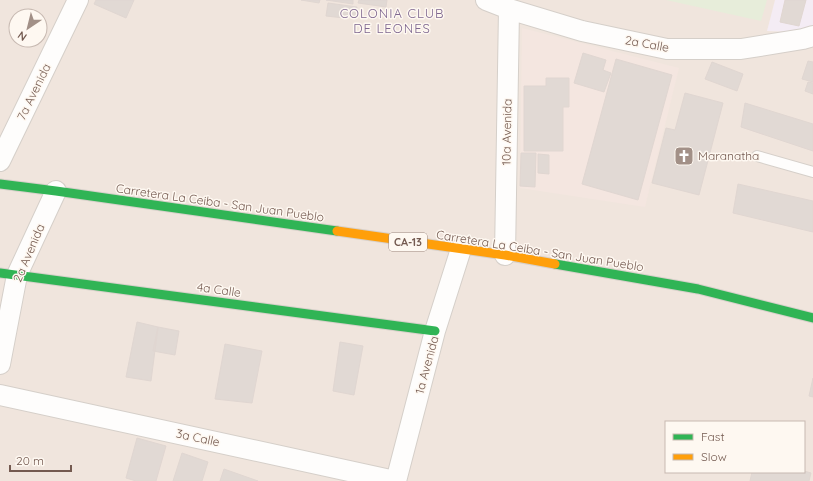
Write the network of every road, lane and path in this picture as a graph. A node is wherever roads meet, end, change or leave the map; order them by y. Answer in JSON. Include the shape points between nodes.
{"nodes":[{"id":1,"x":78,"y":0,"type":"edge"},
{"id":2,"x":486,"y":0,"type":"edge"},
{"id":3,"x":509,"y":10,"type":"junction"},
{"id":4,"x":813,"y":36,"type":"edge"},
{"id":5,"x":756,"y":156,"type":"dead end"},
{"id":6,"x":0,"y":161,"type":"edge"},
{"id":7,"x":813,"y":172,"type":"edge"},
{"id":8,"x":0,"y":184,"type":"edge"},
{"id":9,"x":56,"y":191,"type":"junction"},
{"id":10,"x":460,"y":250,"type":"junction"},
{"id":11,"x":505,"y":255,"type":"junction"},
{"id":12,"x":8,"y":274,"type":"edge"},
{"id":13,"x":810,"y":315,"type":"edge"},
{"id":14,"x":435,"y":331,"type":"junction"},
{"id":15,"x":0,"y":364,"type":"edge"},
{"id":16,"x":0,"y":395,"type":"edge"},
{"id":17,"x":396,"y":481,"type":"edge"}],
"edges":[{"from":1,"to":6,"type":"street","name":"7a Avenida"},
{"from":2,"to":3,"type":"street","name":"2a Calle"},
{"from":3,"to":4,"type":"street","name":"2a Calle","via":[[582,31],[667,49],[741,49]]},
{"from":3,"to":11,"type":"street","name":"10a Avenida"},
{"from":5,"to":7,"type":"lane"},
{"from":8,"to":9,"type":"main road","name":"Carretera La Ceiba - San Juan Pueblo","number":"CA-13"},
{"from":9,"to":10,"type":"main road","name":"Carretera La Ceiba - San Juan Pueblo","number":"CA-13"},
{"from":9,"to":12,"type":"street","name":"2a Avenida"},
{"from":10,"to":11,"type":"main road","name":"Carretera La Ceiba - San Juan Pueblo","number":"CA-13"},
{"from":10,"to":14,"type":"street","name":"1a Avenida"},
{"from":11,"to":13,"type":"main road","name":"Carretera La Ceiba - San Juan Pueblo","number":"CA-13","via":[[698,290]]},
{"from":12,"to":14,"type":"main road","name":"4a Calle"},
{"from":12,"to":15,"type":"street","name":"2a Avenida"},
{"from":14,"to":17,"type":"street","name":"1a Avenida"},
{"from":16,"to":17,"type":"street","name":"3a Calle"}]}
